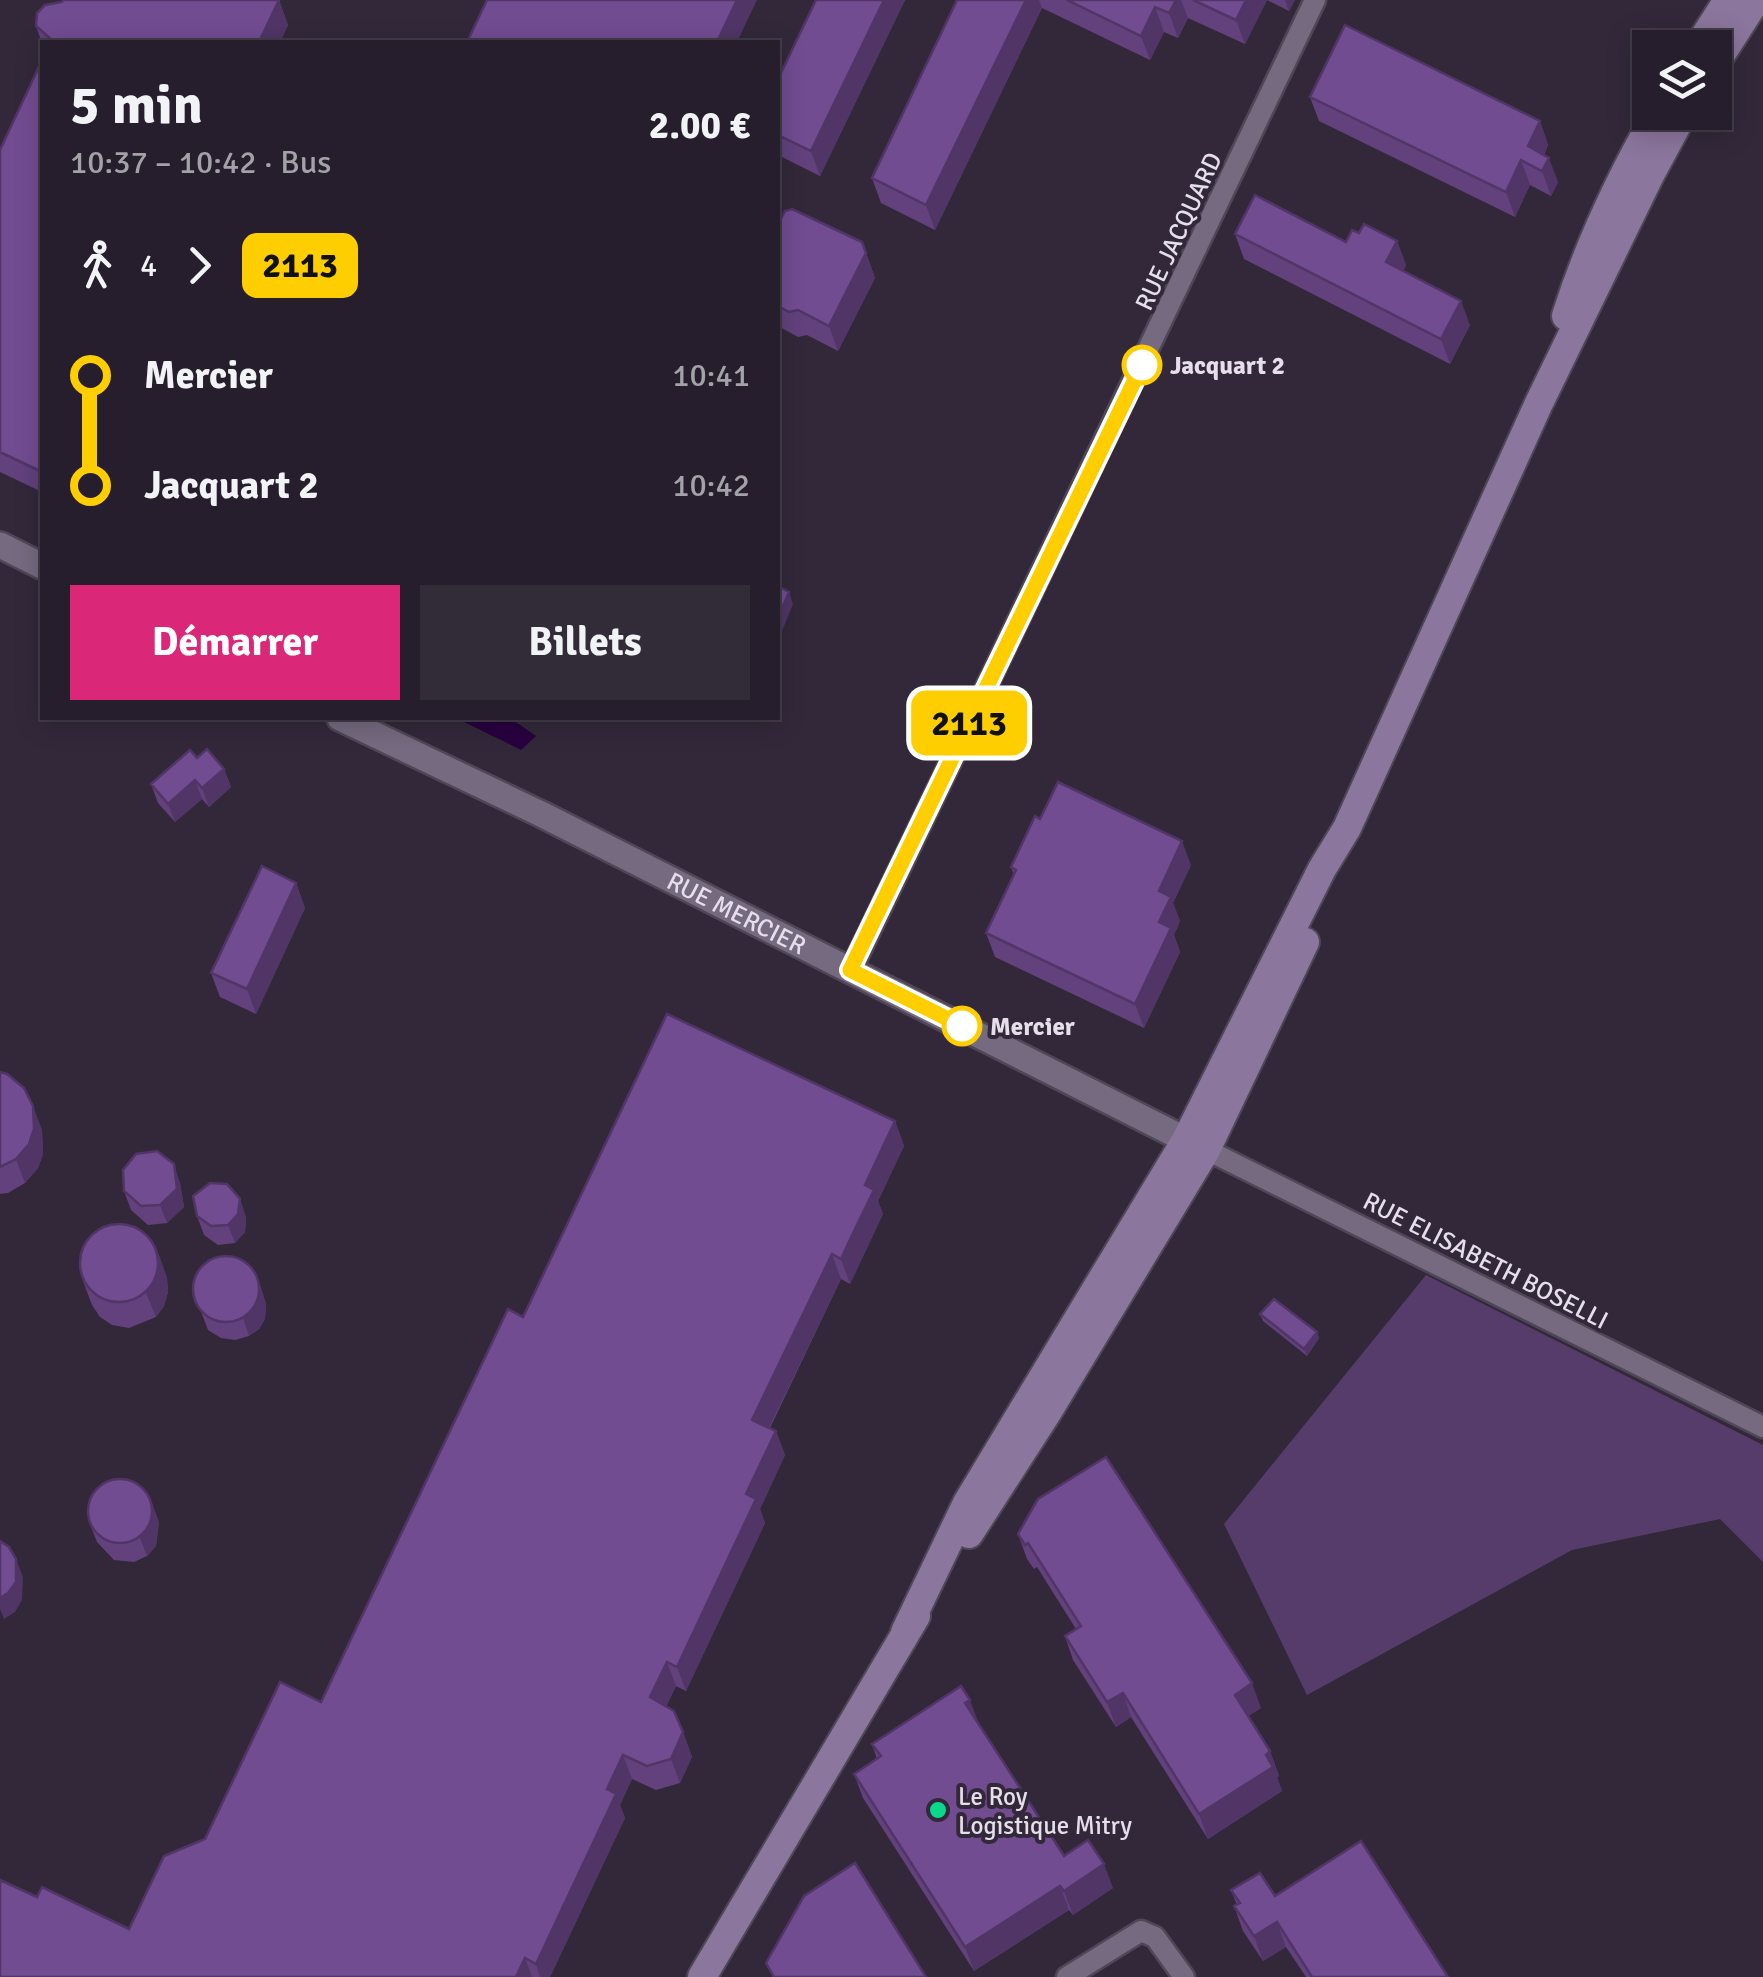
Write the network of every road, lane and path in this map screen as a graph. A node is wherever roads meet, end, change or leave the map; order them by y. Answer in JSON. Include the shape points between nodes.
{"nodes":[{"id":1,"x":1316,"y":0,"type":"edge"},
{"id":2,"x":1728,"y":0,"type":"edge"},
{"id":3,"x":1756,"y":0,"type":"edge"},
{"id":4,"x":1709,"y":30,"type":"edge"},
{"id":5,"x":1732,"y":37,"type":"edge"},
{"id":6,"x":1648,"y":130,"type":"edge"},
{"id":7,"x":1674,"y":130,"type":"edge"},
{"id":8,"x":1539,"y":403,"type":"junction"},
{"id":9,"x":0,"y":545,"type":"edge"},
{"id":10,"x":40,"y":565,"type":"edge"},
{"id":11,"x":344,"y":720,"type":"edge"},
{"id":12,"x":850,"y":970,"type":"junction"},
{"id":13,"x":1196,"y":1145,"type":"junction"},
{"id":14,"x":1763,"y":1427,"type":"edge"},
{"id":15,"x":702,"y":1977,"type":"edge"},
{"id":16,"x":1066,"y":1977,"type":"edge"},
{"id":17,"x":1184,"y":1977,"type":"edge"}],
"edges":[{"from":1,"to":12,"type":"street","name":"RUE JACQUARD"},
{"from":2,"to":4,"type":"main road"},
{"from":3,"to":5,"type":"main road"},
{"from":6,"to":8,"type":"main road","via":[[1585,255]]},
{"from":7,"to":8,"type":"main road"},
{"from":8,"to":13,"type":"main road","via":[[1348,828],[1308,936]]},
{"from":9,"to":10,"type":"street"},
{"from":11,"to":12,"type":"street","name":"RUE MERCIER"},
{"from":12,"to":13,"type":"street","name":"RUE MERCIER"},
{"from":13,"to":14,"type":"street","name":"RUE ELISABETH BOSELLI"},
{"from":13,"to":15,"type":"main road","via":[[1047,1413],[906,1632]]},
{"from":16,"to":17,"type":"street","via":[[1141,1931],[1155,1937]]}]}
